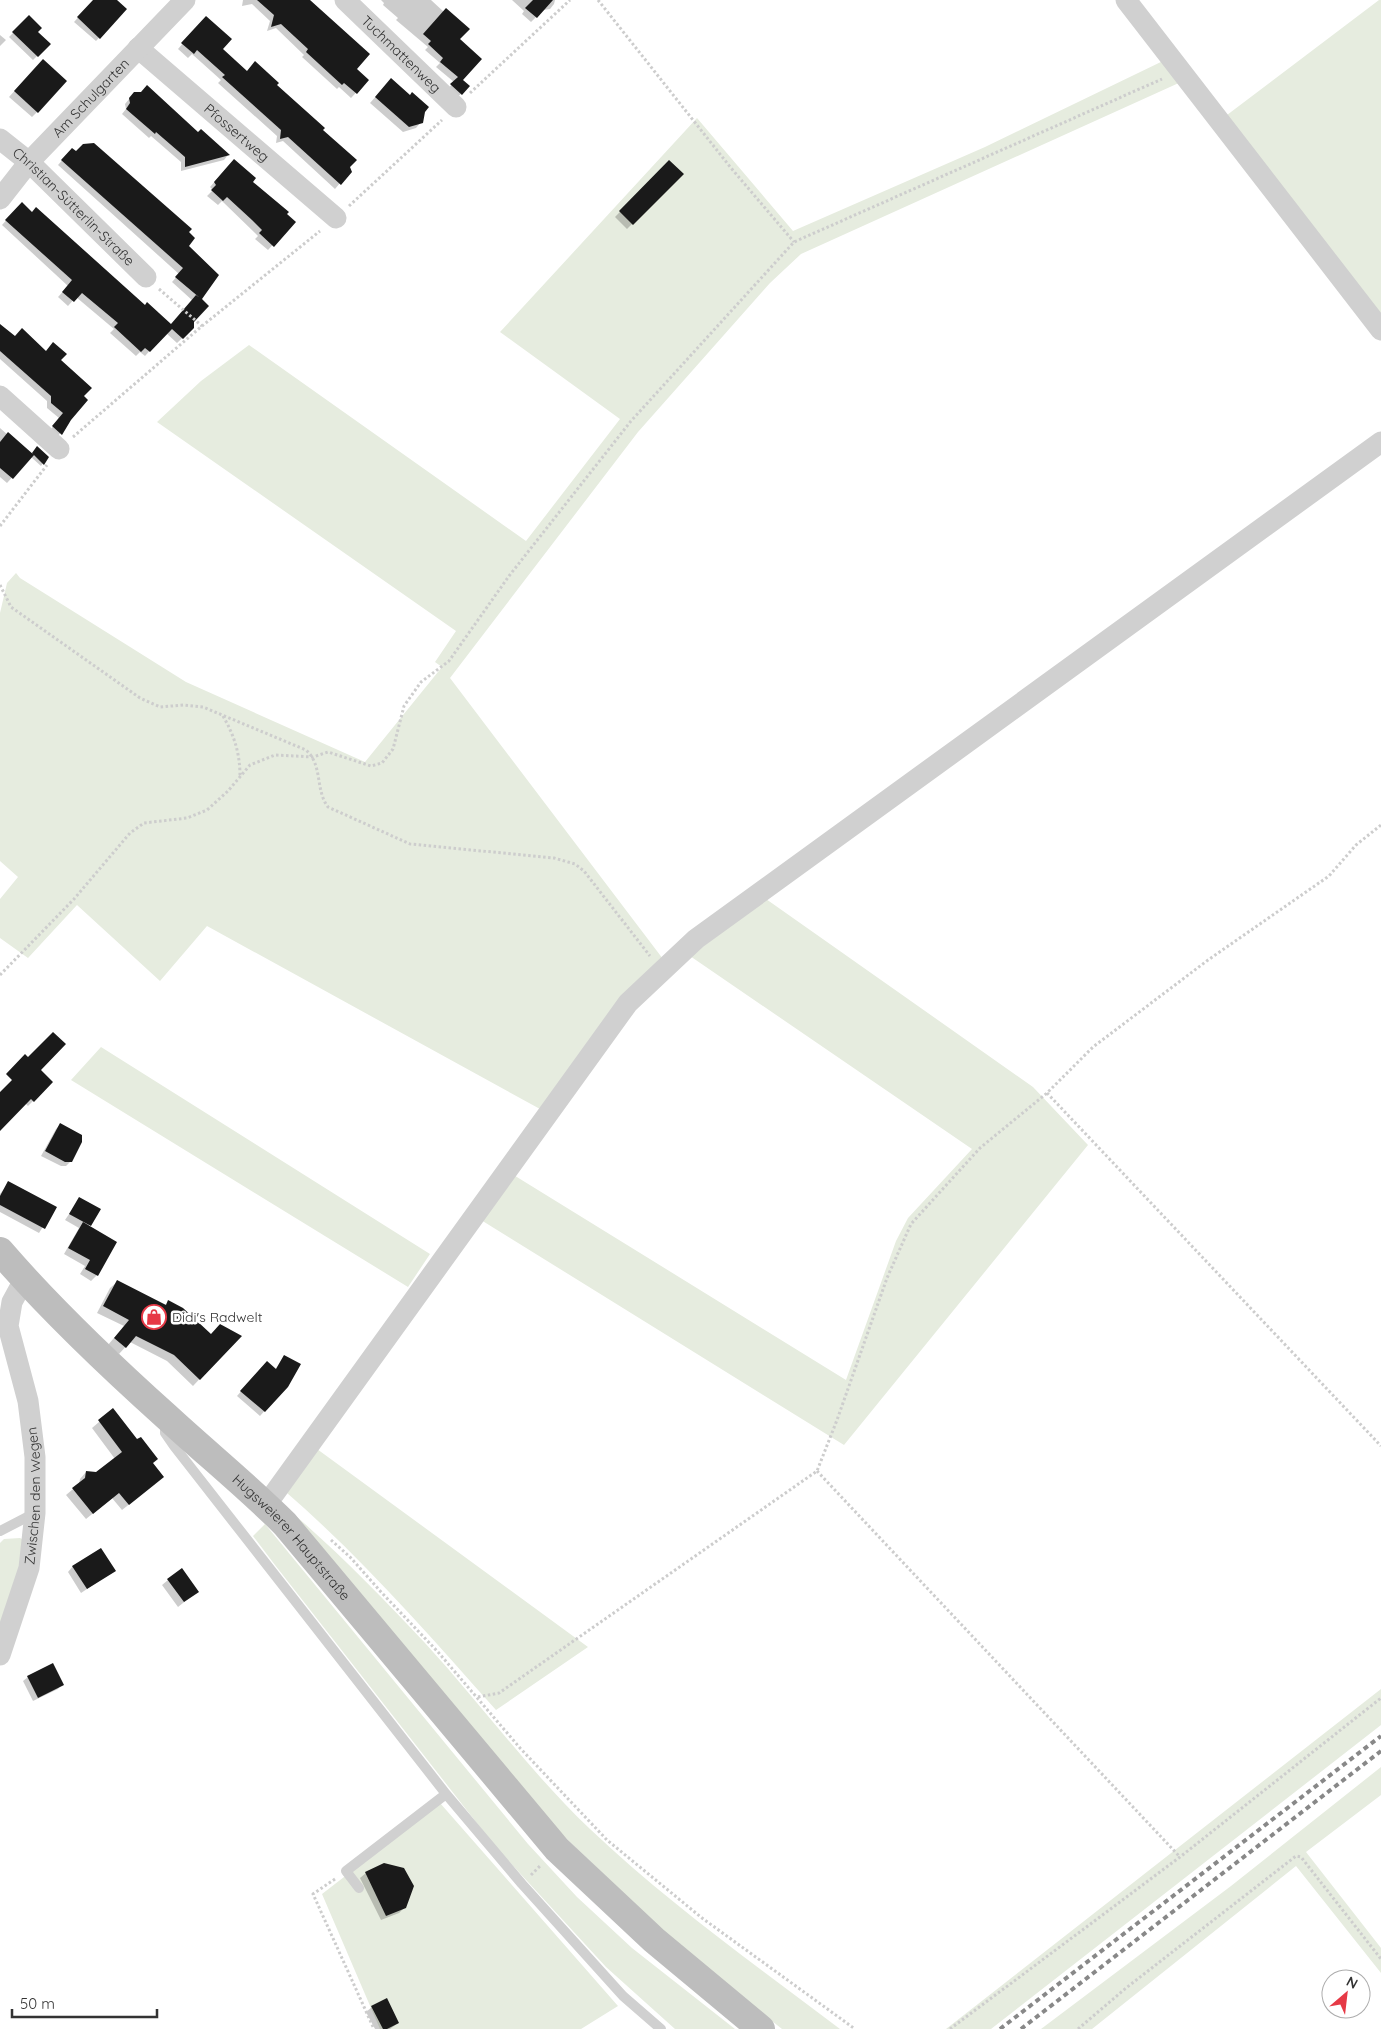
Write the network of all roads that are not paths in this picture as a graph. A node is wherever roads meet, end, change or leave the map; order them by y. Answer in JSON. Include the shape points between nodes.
{"nodes":[{"id":1,"x":185,"y":0,"type":"edge"},
{"id":2,"x":345,"y":0,"type":"edge"},
{"id":3,"x":1126,"y":0,"type":"edge"},
{"id":4,"x":138,"y":48,"type":"junction"},
{"id":5,"x":456,"y":107,"type":"road end"},
{"id":6,"x":0,"y":139,"type":"edge"},
{"id":7,"x":29,"y":162,"type":"junction"},
{"id":8,"x":0,"y":199,"type":"edge"},
{"id":9,"x":336,"y":218,"type":"road end"},
{"id":10,"x":146,"y":277,"type":"road end"},
{"id":11,"x":1381,"y":330,"type":"edge"},
{"id":12,"x":0,"y":396,"type":"edge"},
{"id":13,"x":1381,"y":442,"type":"edge"},
{"id":14,"x":59,"y":449,"type":"road end"},
{"id":15,"x":0,"y":1251,"type":"edge"},
{"id":16,"x":24,"y":1280,"type":"junction"},
{"id":17,"x":166,"y":1416,"type":"junction"},
{"id":18,"x":266,"y":1505,"type":"junction"},
{"id":19,"x":35,"y":1513,"type":"junction"},
{"id":20,"x":0,"y":1530,"type":"edge"},
{"id":21,"x":0,"y":1655,"type":"edge"},
{"id":22,"x":446,"y":1794,"type":"junction"},
{"id":23,"x":359,"y":1888,"type":"dead end"},
{"id":24,"x":661,"y":2029,"type":"edge"},
{"id":25,"x":761,"y":2029,"type":"edge"}],
"edges":[{"from":1,"to":4,"type":"street","name":"Am Schulgarten"},
{"from":2,"to":5,"type":"street","name":"Tuchmattenweg"},
{"from":3,"to":11,"type":"street"},
{"from":4,"to":7,"type":"street","name":"Am Schulgarten"},
{"from":4,"to":9,"type":"street","name":"Pfossertweg"},
{"from":6,"to":7,"type":"street","name":"Christian-Sütterlin-Straße"},
{"from":7,"to":8,"type":"street","name":"Am Schulgarten"},
{"from":7,"to":10,"type":"street","name":"Christian-Sütterlin-Straße"},
{"from":12,"to":14,"type":"street"},
{"from":13,"to":18,"type":"street","via":[[696,939],[661,970],[628,1003]]},
{"from":15,"to":16,"type":"street","name":"Hugsweierer Hauptstraße"},
{"from":16,"to":17,"type":"street","name":"Hugsweierer Hauptstraße"},
{"from":16,"to":19,"type":"street","name":"Zwischen den Wegen","via":[[12,1302],[8,1326],[28,1401],[35,1457]]},
{"from":17,"to":18,"type":"street","name":"Hugsweierer Hauptstraße"},
{"from":17,"to":22,"type":"lane","via":[[165,1433],[174,1446]]},
{"from":18,"to":25,"type":"street","name":"Hugsweierer Hauptstraße","via":[[286,1524],[557,1849],[654,1940]]},
{"from":19,"to":20,"type":"lane"},
{"from":19,"to":21,"type":"street","name":"Zwischen den Wegen","via":[[29,1568]]},
{"from":22,"to":23,"type":"lane","via":[[346,1871]]},
{"from":22,"to":24,"type":"lane","via":[[623,1996]]}]}
